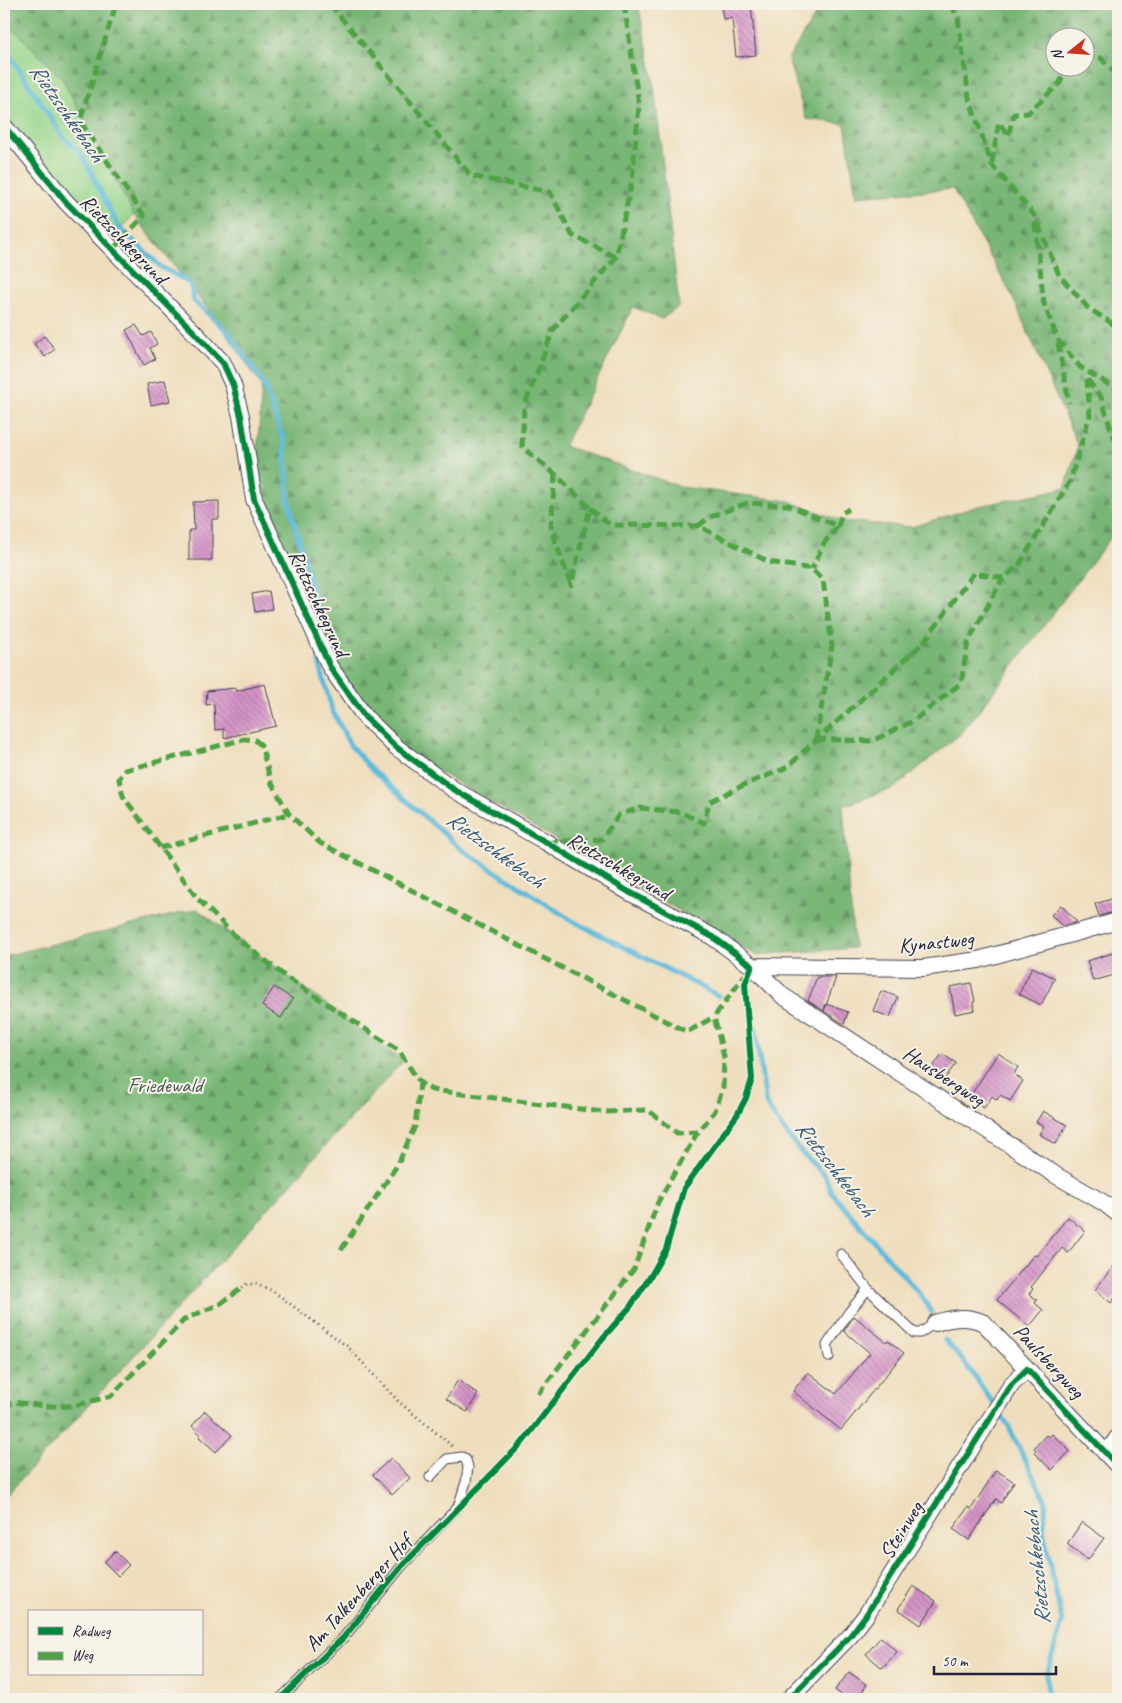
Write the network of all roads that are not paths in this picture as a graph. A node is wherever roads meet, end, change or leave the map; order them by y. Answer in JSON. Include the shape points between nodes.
{"nodes":[{"id":1,"x":4,"y":126,"type":"edge"},
{"id":2,"x":4,"y":150,"type":"edge"},
{"id":3,"x":23,"y":152,"type":"junction"},
{"id":4,"x":1118,"y":922,"type":"edge"},
{"id":5,"x":752,"y":966,"type":"junction"},
{"id":6,"x":1118,"y":1214,"type":"edge"},
{"id":7,"x":841,"y":1254,"type":"dead end"},
{"id":8,"x":868,"y":1289,"type":"junction"},
{"id":9,"x":935,"y":1323,"type":"joint"},
{"id":10,"x":829,"y":1357,"type":"dead end"},
{"id":11,"x":1027,"y":1369,"type":"junction"},
{"id":12,"x":1118,"y":1437,"type":"edge"},
{"id":13,"x":1106,"y":1454,"type":"junction"},
{"id":14,"x":1118,"y":1466,"type":"edge"},
{"id":15,"x":430,"y":1477,"type":"dead end"},
{"id":16,"x":280,"y":1699,"type":"edge"},
{"id":17,"x":789,"y":1699,"type":"edge"}],
"edges":[{"from":1,"to":3,"type":"street","name":"Rietzschkegrund"},
{"from":2,"to":3,"type":"street"},
{"from":3,"to":5,"type":"street","name":"Rietzschkegrund","via":[[66,202],[222,363],[237,401],[254,499],[330,667],[365,717],[396,747],[452,789],[713,937]]},
{"from":4,"to":5,"type":"street","name":"Kynastweg","via":[[978,960],[923,968]]},
{"from":5,"to":6,"type":"street","name":"Hausbergweg","via":[[783,996]]},
{"from":7,"to":8,"type":"lane"},
{"from":8,"to":9,"type":"lane","via":[[914,1333],[920,1333]]},
{"from":8,"to":10,"type":"lane","via":[[827,1345]]},
{"from":9,"to":11,"type":"street","name":"Paulsbergweg","via":[[950,1318],[971,1318],[984,1323]]},
{"from":11,"to":13,"type":"street","name":"Paulsbergweg"},
{"from":11,"to":17,"type":"street","name":"Steinweg","via":[[1012,1384],[866,1615]]},
{"from":12,"to":13,"type":"street"},
{"from":13,"to":14,"type":"street","name":"Paulsbergweg"},
{"from":15,"to":16,"type":"lane","name":"Am Talkenberger Hof","via":[[447,1459],[462,1457],[466,1460],[466,1482],[458,1507],[401,1567],[344,1637]]}]}
